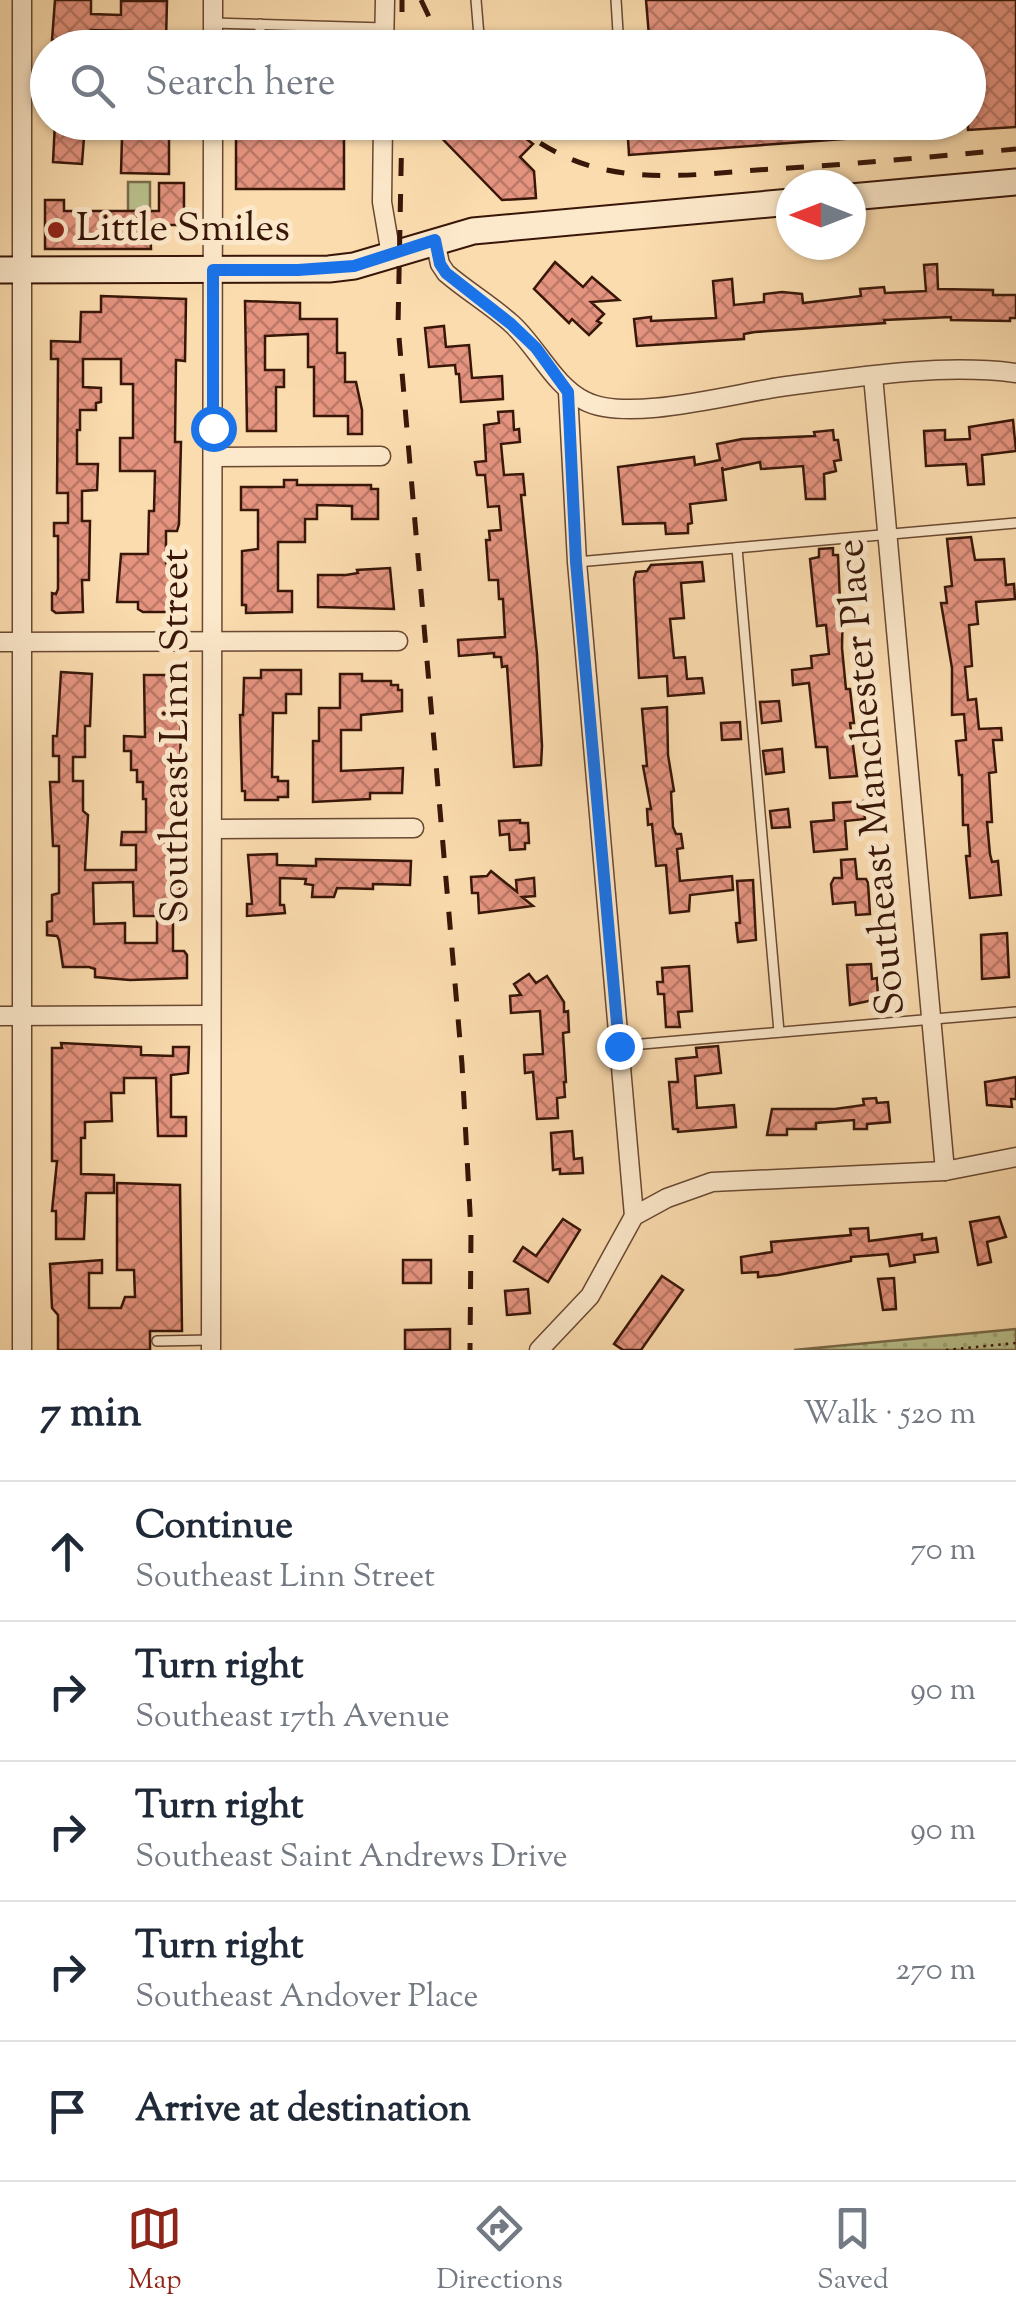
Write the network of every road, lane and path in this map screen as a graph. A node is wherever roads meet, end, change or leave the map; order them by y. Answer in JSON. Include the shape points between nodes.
{"nodes":[{"id":1,"x":22,"y":0,"type":"edge"},
{"id":2,"x":213,"y":0,"type":"edge"},
{"id":3,"x":384,"y":0,"type":"edge"},
{"id":4,"x":476,"y":0,"type":"edge"},
{"id":5,"x":616,"y":0,"type":"edge"},
{"id":6,"x":213,"y":23,"type":"junction"},
{"id":7,"x":260,"y":24,"type":"junction"},
{"id":8,"x":301,"y":26,"type":"junction"},
{"id":9,"x":213,"y":30,"type":"edge"},
{"id":10,"x":260,"y":30,"type":"edge"},
{"id":11,"x":301,"y":30,"type":"edge"},
{"id":12,"x":329,"y":30,"type":"edge"},
{"id":13,"x":384,"y":30,"type":"edge"},
{"id":14,"x":478,"y":30,"type":"edge"},
{"id":15,"x":618,"y":30,"type":"edge"},
{"id":16,"x":213,"y":140,"type":"edge"},
{"id":17,"x":383,"y":140,"type":"edge"},
{"id":18,"x":1016,"y":182,"type":"edge"},
{"id":19,"x":866,"y":196,"type":"edge"},
{"id":20,"x":776,"y":203,"type":"edge"},
{"id":21,"x":435,"y":240,"type":"junction"},
{"id":22,"x":391,"y":255,"type":"junction"},
{"id":23,"x":12,"y":270,"type":"edge"},
{"id":24,"x":213,"y":270,"type":"junction"},
{"id":25,"x":1016,"y":373,"type":"edge"},
{"id":26,"x":873,"y":376,"type":"junction"},
{"id":27,"x":568,"y":392,"type":"junction"},
{"id":28,"x":381,"y":456,"type":"dead end"},
{"id":29,"x":213,"y":458,"type":"junction"},
{"id":30,"x":1016,"y":523,"type":"edge"},
{"id":31,"x":886,"y":534,"type":"junction"},
{"id":32,"x":736,"y":548,"type":"junction"},
{"id":33,"x":576,"y":562,"type":"junction"},
{"id":34,"x":398,"y":640,"type":"dead end"},
{"id":35,"x":0,"y":642,"type":"edge"},
{"id":36,"x":22,"y":642,"type":"junction"},
{"id":37,"x":214,"y":642,"type":"junction"},
{"id":38,"x":414,"y":828,"type":"dead end"},
{"id":39,"x":213,"y":829,"type":"junction"},
{"id":40,"x":1016,"y":1012,"type":"edge"},
{"id":41,"x":0,"y":1016,"type":"edge"},
{"id":42,"x":22,"y":1016,"type":"junction"},
{"id":43,"x":211,"y":1016,"type":"junction"},
{"id":44,"x":930,"y":1020,"type":"junction"},
{"id":45,"x":779,"y":1032,"type":"junction"},
{"id":46,"x":619,"y":1046,"type":"junction"},
{"id":47,"x":1016,"y":1157,"type":"edge"},
{"id":48,"x":945,"y":1171,"type":"junction"},
{"id":49,"x":634,"y":1216,"type":"junction"},
{"id":50,"x":157,"y":1341,"type":"dead end"},
{"id":51,"x":1016,"y":1343,"type":"edge"},
{"id":52,"x":211,"y":1345,"type":"edge"},
{"id":53,"x":22,"y":1350,"type":"edge"},
{"id":54,"x":539,"y":1350,"type":"edge"},
{"id":55,"x":946,"y":1350,"type":"edge"}],
"edges":[{"from":1,"to":23,"type":"street"},
{"from":2,"to":6,"type":"street"},
{"from":3,"to":13,"type":"street"},
{"from":4,"to":14,"type":"lane"},
{"from":5,"to":15,"type":"lane"},
{"from":6,"to":7,"type":"lane"},
{"from":6,"to":9,"type":"street"},
{"from":7,"to":8,"type":"lane"},
{"from":7,"to":10,"type":"lane"},
{"from":8,"to":11,"type":"lane"},
{"from":8,"to":12,"type":"lane"},
{"from":16,"to":24,"type":"street","name":"Southeast Linn Street"},
{"from":17,"to":22,"type":"street","via":[[382,202]]},
{"from":18,"to":19,"type":"main road"},
{"from":20,"to":21,"type":"main road"},
{"from":21,"to":22,"type":"main road"},
{"from":21,"to":27,"type":"street","via":[[446,273],[536,348]]},
{"from":22,"to":24,"type":"main road","via":[[329,269]]},
{"from":23,"to":24,"type":"main road"},
{"from":23,"to":36,"type":"street"},
{"from":24,"to":29,"type":"street","name":"Southeast Linn Street"},
{"from":25,"to":26,"type":"street"},
{"from":26,"to":27,"type":"street","via":[[623,410]]},
{"from":26,"to":31,"type":"street","name":"Southeast Manchester Place"},
{"from":27,"to":33,"type":"street"},
{"from":28,"to":29,"type":"street"},
{"from":29,"to":37,"type":"street","name":"Southeast Linn Street"},
{"from":30,"to":31,"type":"lane"},
{"from":31,"to":32,"type":"lane"},
{"from":31,"to":44,"type":"street","name":"Southeast Manchester Place"},
{"from":32,"to":33,"type":"lane"},
{"from":32,"to":45,"type":"lane"},
{"from":33,"to":46,"type":"street"},
{"from":34,"to":37,"type":"street"},
{"from":35,"to":36,"type":"street"},
{"from":36,"to":37,"type":"street"},
{"from":36,"to":42,"type":"street"},
{"from":37,"to":39,"type":"street","name":"Southeast Linn Street"},
{"from":38,"to":39,"type":"street"},
{"from":39,"to":43,"type":"street","name":"Southeast Linn Street"},
{"from":40,"to":44,"type":"lane"},
{"from":41,"to":42,"type":"street"},
{"from":42,"to":43,"type":"street"},
{"from":42,"to":53,"type":"street"},
{"from":43,"to":52,"type":"street","name":"Southeast Linn Street"},
{"from":44,"to":45,"type":"lane"},
{"from":44,"to":48,"type":"street","name":"Southeast Manchester Place"},
{"from":45,"to":46,"type":"lane"},
{"from":46,"to":49,"type":"street"},
{"from":47,"to":48,"type":"street"},
{"from":48,"to":49,"type":"street","via":[[712,1182]]},
{"from":49,"to":54,"type":"street","via":[[590,1296]]},
{"from":50,"to":52,"type":"lane"},
{"from":51,"to":55,"type":"path"}]}
